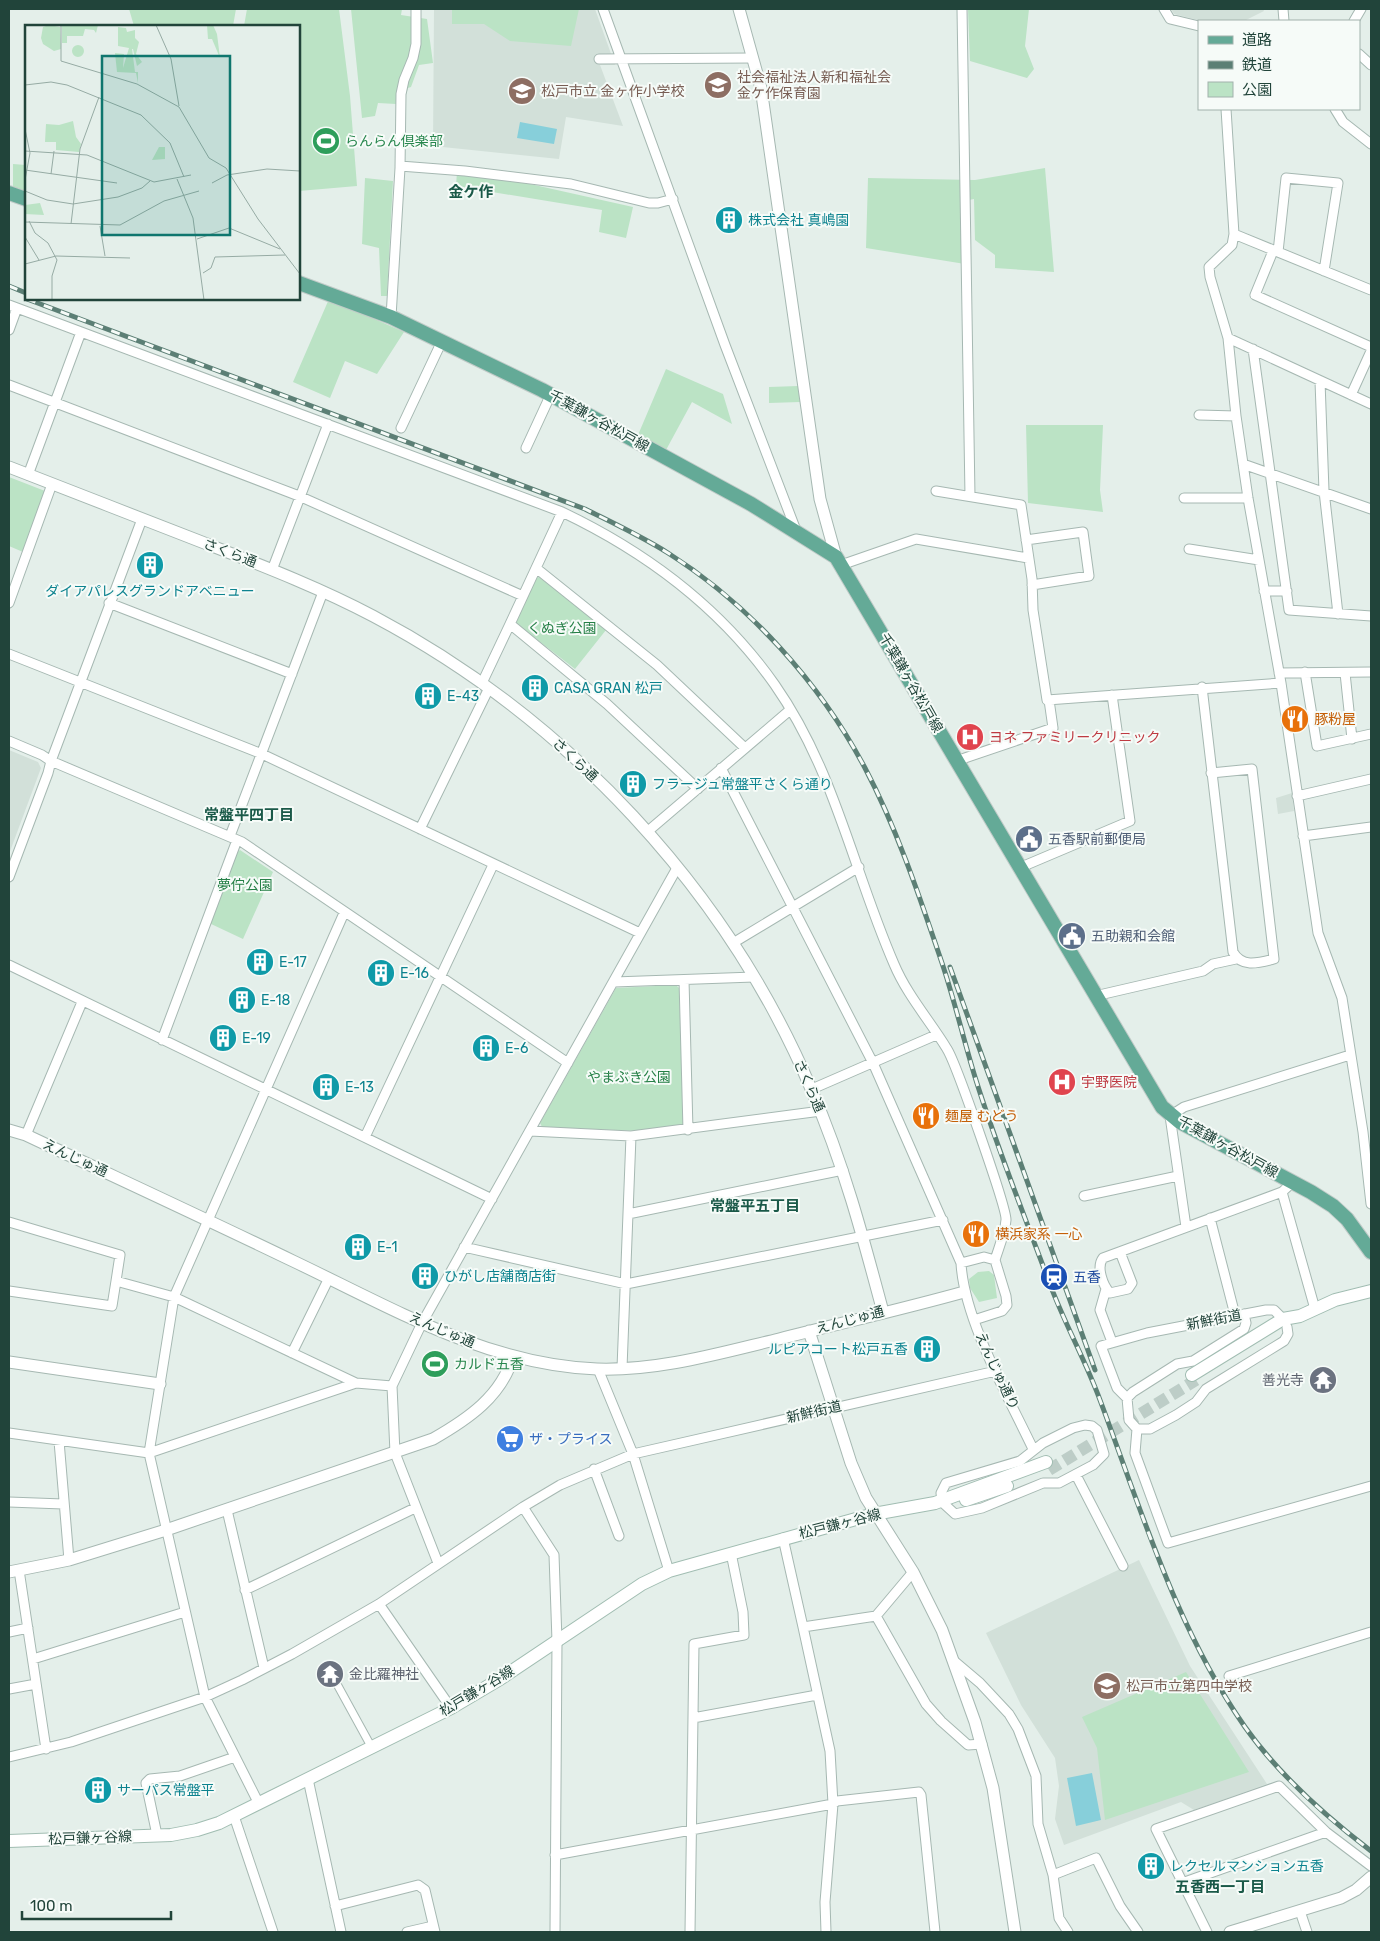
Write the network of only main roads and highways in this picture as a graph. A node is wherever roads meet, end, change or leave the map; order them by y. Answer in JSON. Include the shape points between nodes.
{"nodes":[{"id":1,"x":9,"y":193,"type":"edge"},
{"id":2,"x":25,"y":199,"type":"edge"},
{"id":3,"x":300,"y":283,"type":"edge"},
{"id":4,"x":1371,"y":1251,"type":"edge"},
{"id":5,"x":1371,"y":1291,"type":"edge"},
{"id":6,"x":1194,"y":1378,"type":"tunnel mouth"},
{"id":7,"x":1047,"y":1466,"type":"tunnel mouth"},
{"id":8,"x":9,"y":1841,"type":"edge"}],
"edges":[{"from":1,"to":2,"type":"main road"},
{"from":3,"to":4,"type":"main road","name":"千葉鎌ヶ谷松戸線","via":[[391,317],[551,394],[751,504],[838,561],[1156,1098],[1170,1116],[1287,1187],[1333,1206]]},
{"from":5,"to":6,"type":"main road","via":[[1335,1300],[1300,1316]]},
{"from":7,"to":8,"type":"main road","name":"松戸鎌ヶ谷線","via":[[991,1492],[965,1500],[874,1514],[669,1571],[642,1584],[451,1708],[259,1804],[197,1830],[158,1835]]}]}
